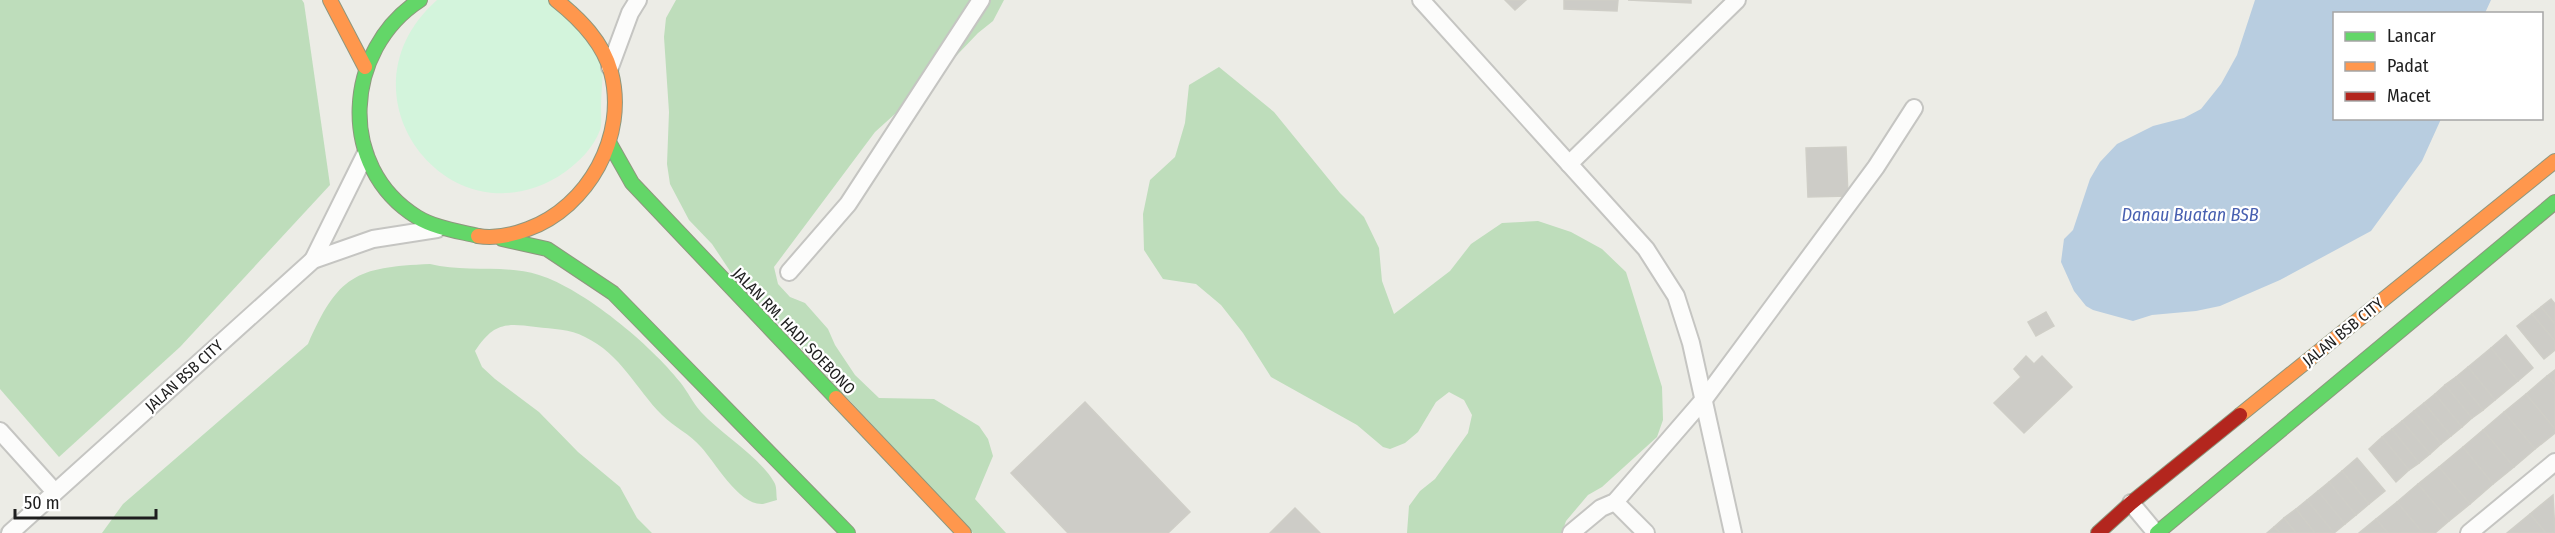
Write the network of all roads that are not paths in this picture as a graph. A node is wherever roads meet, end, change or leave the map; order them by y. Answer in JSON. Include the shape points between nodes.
{"nodes":[{"id":1,"x":330,"y":0,"type":"edge"},
{"id":2,"x":420,"y":0,"type":"edge"},
{"id":3,"x":556,"y":0,"type":"edge"},
{"id":4,"x":638,"y":0,"type":"edge"},
{"id":5,"x":981,"y":0,"type":"edge"},
{"id":6,"x":1421,"y":0,"type":"edge"},
{"id":7,"x":1737,"y":0,"type":"edge"},
{"id":8,"x":610,"y":67,"type":"junction"},
{"id":9,"x":365,"y":68,"type":"junction"},
{"id":10,"x":1914,"y":108,"type":"dead end"},
{"id":11,"x":610,"y":144,"type":"junction"},
{"id":12,"x":365,"y":155,"type":"junction"},
{"id":13,"x":2555,"y":161,"type":"edge"},
{"id":14,"x":1569,"y":164,"type":"junction"},
{"id":15,"x":2555,"y":202,"type":"edge"},
{"id":16,"x":444,"y":228,"type":"junction"},
{"id":17,"x":493,"y":237,"type":"junction"},
{"id":18,"x":313,"y":260,"type":"junction"},
{"id":19,"x":789,"y":272,"type":"dead end"},
{"id":20,"x":1705,"y":398,"type":"junction"},
{"id":21,"x":0,"y":431,"type":"edge"},
{"id":22,"x":2555,"y":462,"type":"edge"},
{"id":23,"x":55,"y":492,"type":"junction"},
{"id":24,"x":1615,"y":502,"type":"junction"},
{"id":25,"x":2131,"y":503,"type":"junction"},
{"id":26,"x":961,"y":532,"type":"edge"},
{"id":27,"x":10,"y":533,"type":"edge"},
{"id":28,"x":848,"y":533,"type":"edge"},
{"id":29,"x":1571,"y":533,"type":"edge"},
{"id":30,"x":1646,"y":533,"type":"edge"},
{"id":31,"x":1733,"y":533,"type":"edge"},
{"id":32,"x":2098,"y":533,"type":"edge"},
{"id":33,"x":2157,"y":533,"type":"edge"},
{"id":34,"x":2469,"y":533,"type":"edge"}],
"edges":[{"from":1,"to":9,"type":"main road"},
{"from":2,"to":9,"type":"main road","via":[[382,33]]},
{"from":3,"to":8,"type":"main road","via":[[591,33]]},
{"from":4,"to":8,"type":"street"},
{"from":5,"to":19,"type":"street","via":[[848,204]]},
{"from":6,"to":14,"type":"street"},
{"from":7,"to":14,"type":"street"},
{"from":8,"to":11,"type":"main road","via":[[615,105]]},
{"from":9,"to":12,"type":"main road","via":[[358,105]]},
{"from":10,"to":20,"type":"street","via":[[1876,167]]},
{"from":11,"to":17,"type":"main road","via":[[593,180],[566,209],[531,229]]},
{"from":11,"to":26,"type":"main road","name":"JALAN RM. HADI SOEBONO","via":[[632,183]]},
{"from":12,"to":16,"type":"main road","via":[[394,199],[422,220]]},
{"from":12,"to":18,"type":"street","name":"JALAN BSB CITY"},
{"from":13,"to":25,"type":"main road","name":"JALAN BSB CITY"},
{"from":14,"to":20,"type":"street","via":[[1646,249],[1676,296]]},
{"from":15,"to":33,"type":"main road"},
{"from":16,"to":17,"type":"main road"},
{"from":16,"to":18,"type":"street","name":"JALAN BSB CITY","via":[[373,239]]},
{"from":17,"to":28,"type":"main road","via":[[547,249],[613,293]]},
{"from":18,"to":23,"type":"street","name":"JALAN BSB CITY"},
{"from":20,"to":24,"type":"street"},
{"from":20,"to":31,"type":"street"},
{"from":21,"to":23,"type":"street"},
{"from":22,"to":34,"type":"street"},
{"from":23,"to":27,"type":"street","name":"JALAN BSB CITY"},
{"from":24,"to":29,"type":"street","via":[[1601,508]]},
{"from":24,"to":30,"type":"street"},
{"from":25,"to":32,"type":"main road","name":"JALAN BSB CITY"},
{"from":25,"to":33,"type":"street"}]}
